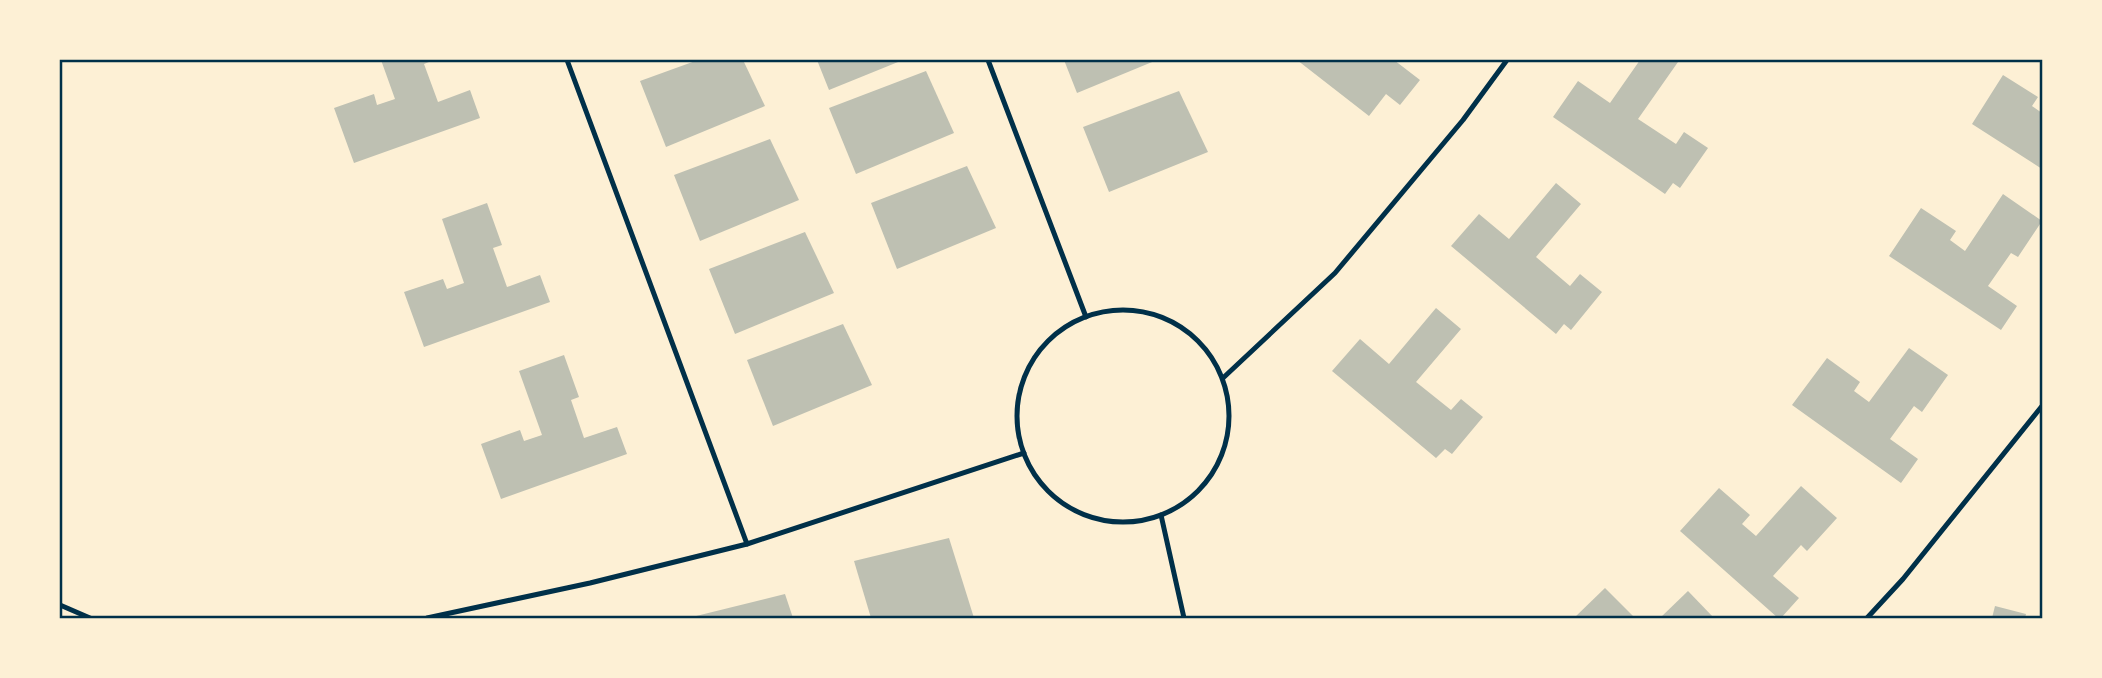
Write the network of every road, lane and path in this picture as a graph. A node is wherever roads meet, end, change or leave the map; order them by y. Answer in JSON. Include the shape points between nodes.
{"nodes":[{"id":1,"x":567,"y":60,"type":"edge"},
{"id":2,"x":988,"y":60,"type":"edge"},
{"id":3,"x":1507,"y":60,"type":"edge"},
{"id":4,"x":1086,"y":317,"type":"junction"},
{"id":5,"x":1223,"y":378,"type":"junction"},
{"id":6,"x":2042,"y":406,"type":"edge"},
{"id":7,"x":1024,"y":453,"type":"junction"},
{"id":8,"x":1161,"y":515,"type":"junction"},
{"id":9,"x":747,"y":544,"type":"junction"},
{"id":10,"x":60,"y":605,"type":"edge"},
{"id":11,"x":90,"y":618,"type":"edge"},
{"id":12,"x":427,"y":618,"type":"edge"},
{"id":13,"x":1184,"y":618,"type":"edge"},
{"id":14,"x":1867,"y":618,"type":"edge"}],
"edges":[{"from":1,"to":9,"type":"lane"},
{"from":2,"to":4,"type":"lane"},
{"from":3,"to":5,"type":"lane","via":[[1335,273]]},
{"from":4,"to":5,"type":"lane","via":[[1140,311],[1167,319],[1191,334],[1210,354]]},
{"from":4,"to":7,"type":"lane","via":[[1061,330],[1041,349],[1026,373],[1017,413]]},
{"from":5,"to":8,"type":"lane","via":[[1229,405],[1221,459],[1206,483],[1186,502]]},
{"from":6,"to":14,"type":"lane"},
{"from":7,"to":8,"type":"lane","via":[[1037,478],[1056,498],[1080,513],[1106,521],[1134,522]]},
{"from":7,"to":9,"type":"lane"},
{"from":8,"to":13,"type":"lane"},
{"from":9,"to":12,"type":"lane"},
{"from":10,"to":11,"type":"lane"}]}
